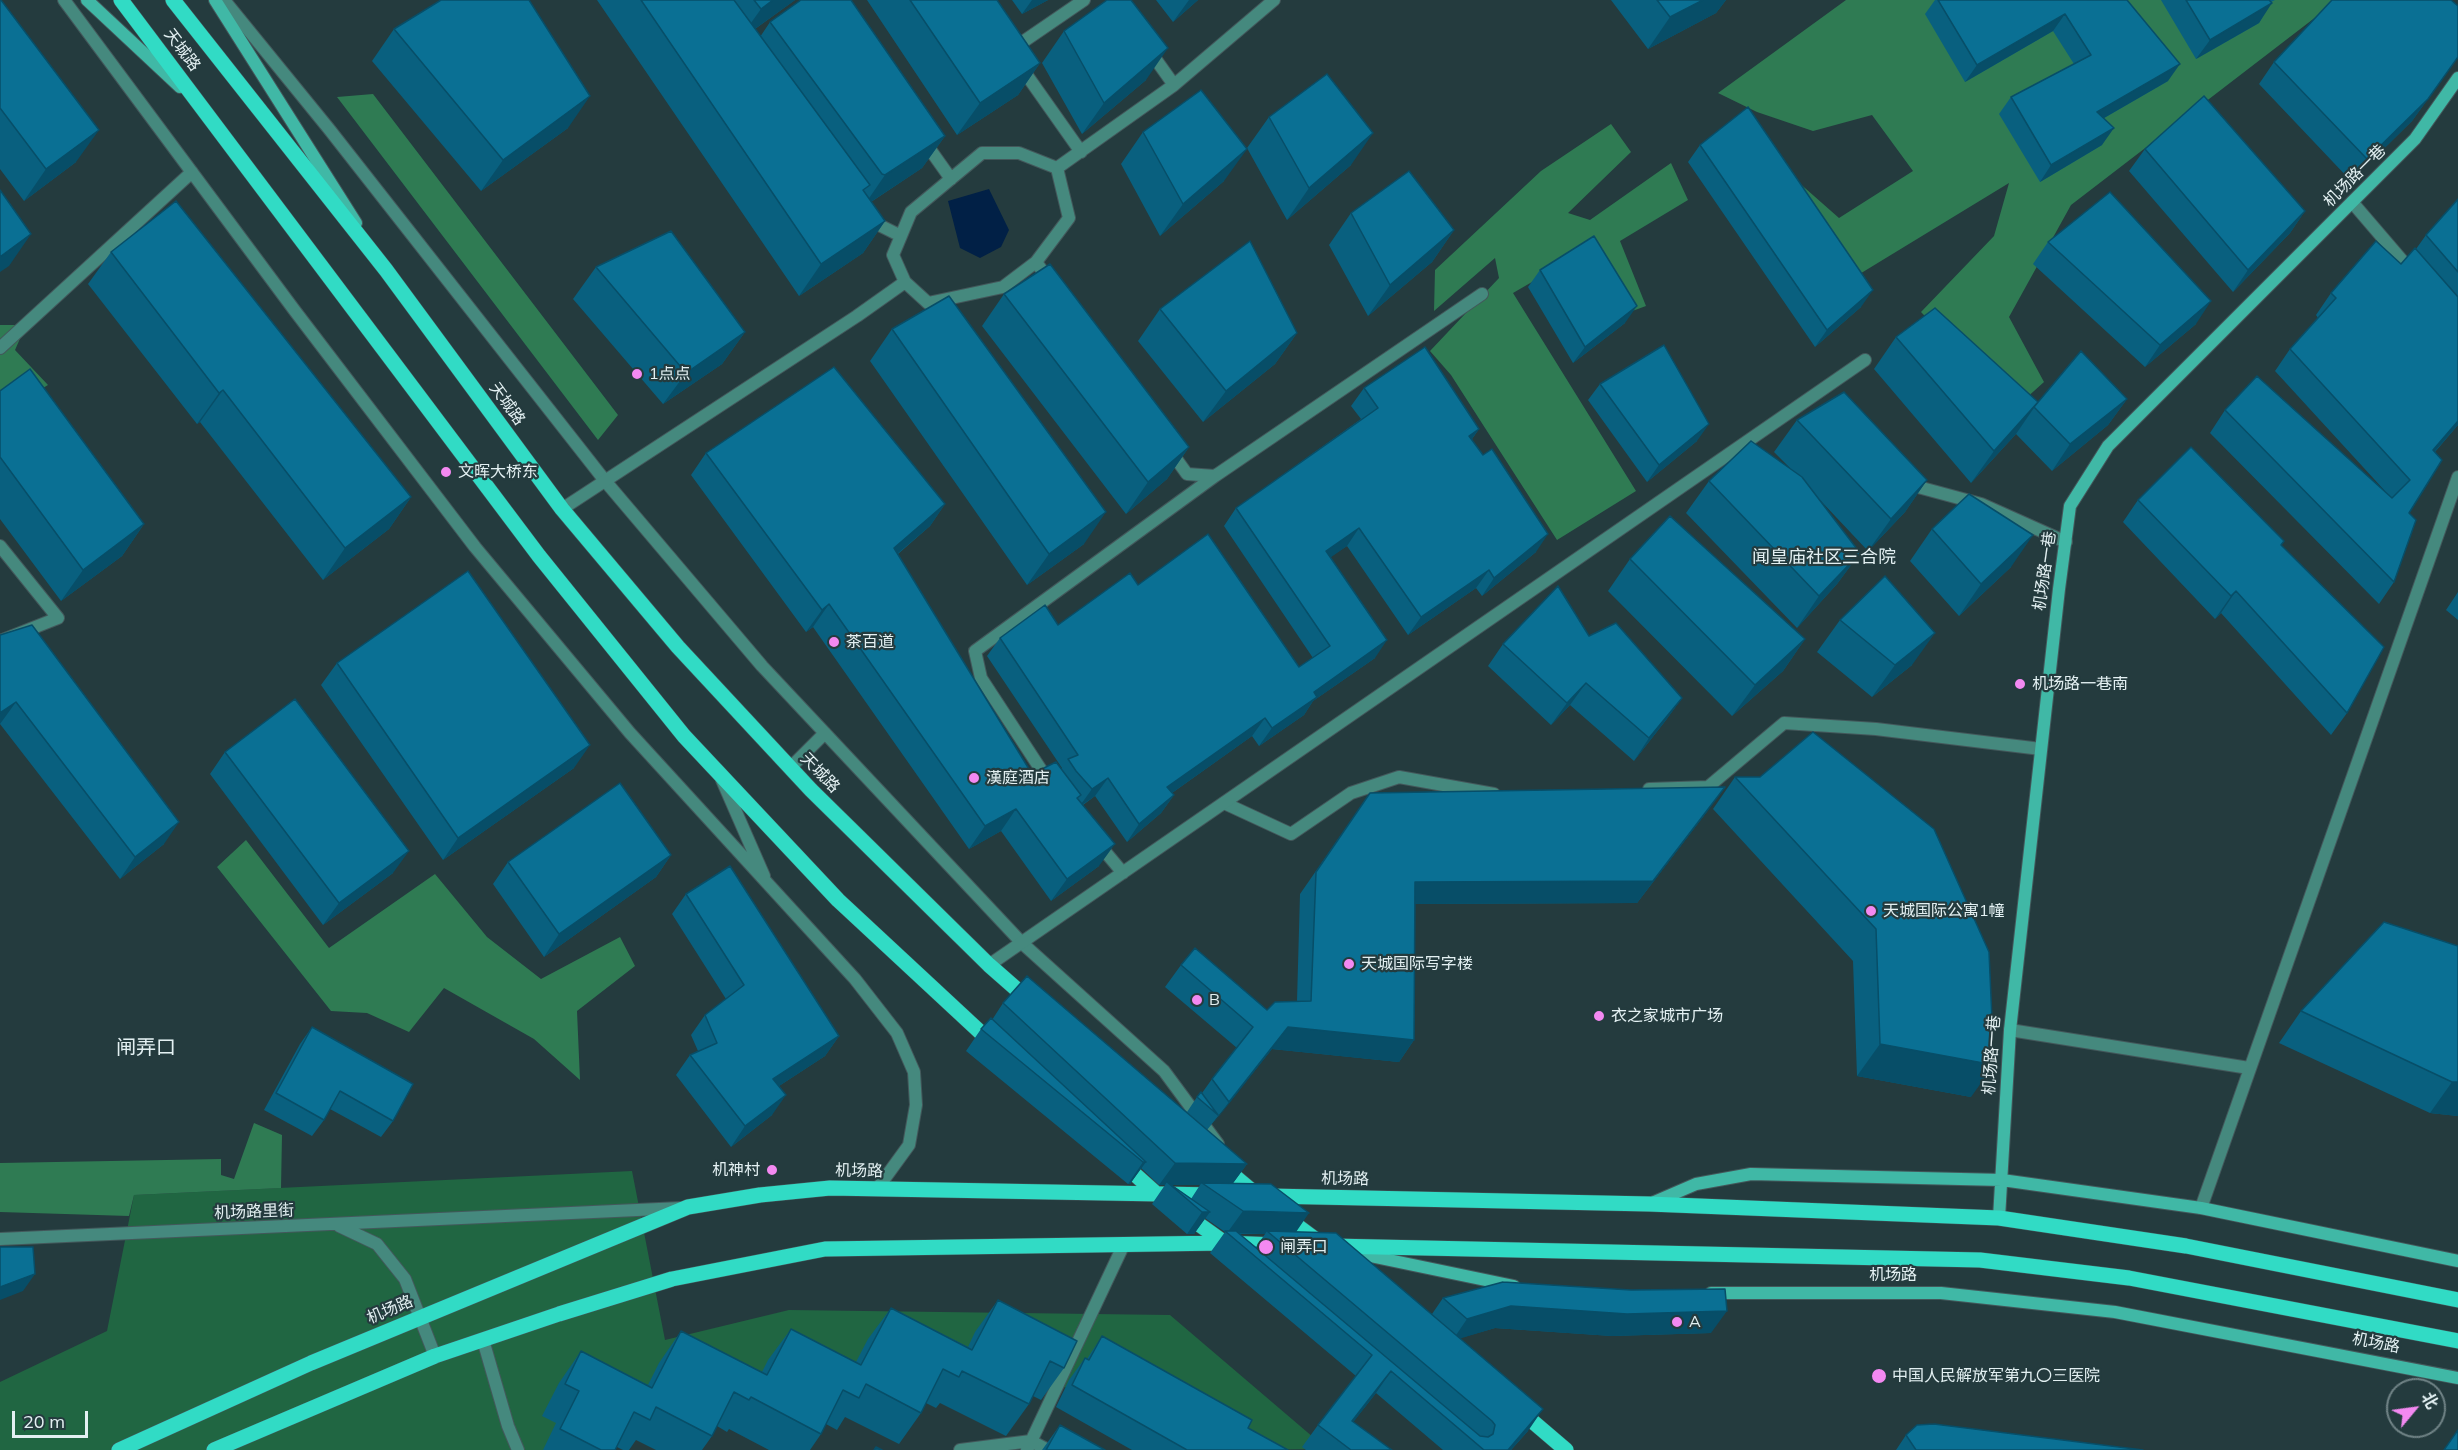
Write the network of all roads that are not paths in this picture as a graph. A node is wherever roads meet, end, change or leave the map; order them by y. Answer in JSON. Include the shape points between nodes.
{"nodes":[{"id":1,"x":64,"y":0,"type":"edge"},
{"id":2,"x":87,"y":0,"type":"edge"},
{"id":3,"x":122,"y":0,"type":"edge"},
{"id":4,"x":173,"y":0,"type":"edge"},
{"id":5,"x":215,"y":0,"type":"edge"},
{"id":6,"x":224,"y":0,"type":"edge"},
{"id":7,"x":1084,"y":0,"type":"edge"},
{"id":8,"x":1274,"y":0,"type":"edge"},
{"id":9,"x":1140,"y":38,"type":"edge"},
{"id":10,"x":2458,"y":78,"type":"edge"},
{"id":11,"x":1174,"y":85,"type":"junction"},
{"id":12,"x":207,"y":112,"type":"junction"},
{"id":13,"x":917,"y":132,"type":"edge"},
{"id":14,"x":1081,"y":152,"type":"junction"},
{"id":15,"x":1058,"y":168,"type":"junction"},
{"id":16,"x":192,"y":172,"type":"junction"},
{"id":17,"x":951,"y":179,"type":"junction"},
{"id":18,"x":2352,"y":202,"type":"junction"},
{"id":19,"x":854,"y":212,"type":"edge"},
{"id":20,"x":901,"y":236,"type":"junction"},
{"id":21,"x":1036,"y":262,"type":"junction"},
{"id":22,"x":386,"y":270,"type":"junction"},
{"id":23,"x":2420,"y":281,"type":"edge"},
{"id":24,"x":905,"y":282,"type":"junction"},
{"id":25,"x":1056,"y":291,"type":"edge"},
{"id":26,"x":1482,"y":294,"type":"dead end"},
{"id":27,"x":0,"y":348,"type":"edge"},
{"id":28,"x":1865,"y":360,"type":"dead end"},
{"id":29,"x":1159,"y":436,"type":"edge"},
{"id":30,"x":1894,"y":471,"type":"edge"},
{"id":31,"x":1215,"y":476,"type":"junction"},
{"id":32,"x":2458,"y":477,"type":"edge"},
{"id":33,"x":606,"y":483,"type":"junction"},
{"id":34,"x":562,"y":509,"type":"junction"},
{"id":35,"x":2066,"y":542,"type":"junction"},
{"id":36,"x":0,"y":546,"type":"edge"},
{"id":37,"x":0,"y":641,"type":"edge"},
{"id":38,"x":825,"y":733,"type":"junction"},
{"id":39,"x":2041,"y":749,"type":"junction"},
{"id":40,"x":790,"y":768,"type":"junction"},
{"id":41,"x":719,"y":773,"type":"junction"},
{"id":42,"x":1638,"y":789,"type":"edge"},
{"id":43,"x":1057,"y":794,"type":"edge"},
{"id":44,"x":1509,"y":794,"type":"edge"},
{"id":45,"x":1224,"y":803,"type":"junction"},
{"id":46,"x":1086,"y":829,"type":"edge"},
{"id":47,"x":1123,"y":873,"type":"junction"},
{"id":48,"x":768,"y":886,"type":"junction"},
{"id":49,"x":1022,"y":943,"type":"junction"},
{"id":50,"x":989,"y":965,"type":"junction"},
{"id":51,"x":1040,"y":1010,"type":"edge"},
{"id":52,"x":2010,"y":1030,"type":"junction"},
{"id":53,"x":1001,"y":1051,"type":"edge"},
{"id":54,"x":2249,"y":1068,"type":"junction"},
{"id":55,"x":1204,"y":1151,"type":"edge"},
{"id":56,"x":1113,"y":1154,"type":"edge"},
{"id":57,"x":2002,"y":1180,"type":"junction"},
{"id":58,"x":877,"y":1189,"type":"junction"},
{"id":59,"x":1155,"y":1194,"type":"junction"},
{"id":60,"x":1257,"y":1195,"type":"junction"},
{"id":61,"x":1649,"y":1204,"type":"junction"},
{"id":62,"x":688,"y":1207,"type":"junction"},
{"id":63,"x":2201,"y":1208,"type":"junction"},
{"id":64,"x":1999,"y":1218,"type":"junction"},
{"id":65,"x":335,"y":1224,"type":"junction"},
{"id":66,"x":0,"y":1239,"type":"edge"},
{"id":67,"x":1224,"y":1243,"type":"junction"},
{"id":68,"x":1124,"y":1244,"type":"junction"},
{"id":69,"x":1325,"y":1246,"type":"junction"},
{"id":70,"x":1242,"y":1258,"type":"edge"},
{"id":71,"x":2458,"y":1261,"type":"edge"},
{"id":72,"x":1352,"y":1269,"type":"edge"},
{"id":73,"x":1527,"y":1289,"type":"edge"},
{"id":74,"x":1704,"y":1293,"type":"edge"},
{"id":75,"x":2458,"y":1300,"type":"edge"},
{"id":76,"x":421,"y":1317,"type":"junction"},
{"id":77,"x":483,"y":1340,"type":"junction"},
{"id":78,"x":2458,"y":1341,"type":"edge"},
{"id":79,"x":435,"y":1356,"type":"junction"},
{"id":80,"x":2458,"y":1378,"type":"edge"},
{"id":81,"x":1503,"y":1397,"type":"edge"},
{"id":82,"x":1029,"y":1446,"type":"edge"},
{"id":83,"x":119,"y":1450,"type":"edge"},
{"id":84,"x":214,"y":1450,"type":"edge"},
{"id":85,"x":518,"y":1450,"type":"edge"},
{"id":86,"x":960,"y":1450,"type":"edge"},
{"id":87,"x":1048,"y":1450,"type":"edge"},
{"id":88,"x":1566,"y":1450,"type":"edge"}],
"edges":[{"from":1,"to":16,"type":"street"},
{"from":2,"to":12,"type":"main road"},
{"from":3,"to":12,"type":"main road","name":"天城路"},
{"from":4,"to":22,"type":"main road","name":"天城路"},
{"from":5,"to":22,"type":"main road"},
{"from":6,"to":33,"type":"street"},
{"from":7,"to":14,"type":"street","via":[[1007,47]]},
{"from":8,"to":11,"type":"street"},
{"from":9,"to":11,"type":"street"},
{"from":10,"to":18,"type":"main road","name":"机场路一巷","via":[[2415,139]]},
{"from":11,"to":14,"type":"street"},
{"from":12,"to":41,"type":"main road","name":"天城路","via":[[539,556],[684,736]]},
{"from":13,"to":17,"type":"street"},
{"from":14,"to":15,"type":"street"},
{"from":15,"to":17,"type":"street","via":[[1019,153],[982,153]]},
{"from":15,"to":21,"type":"street","via":[[1069,218]]},
{"from":16,"to":27,"type":"street"},
{"from":16,"to":48,"type":"street","via":[[475,547],[630,733]]},
{"from":17,"to":20,"type":"street","via":[[911,212]]},
{"from":18,"to":23,"type":"street"},
{"from":18,"to":35,"type":"main road","name":"机场路一巷","via":[[2108,446],[2070,506]]},
{"from":19,"to":20,"type":"street"},
{"from":20,"to":24,"type":"street","via":[[893,255]]},
{"from":21,"to":24,"type":"street","via":[[1003,287],[928,303]]},
{"from":21,"to":25,"type":"street"},
{"from":22,"to":34,"type":"main road","name":"天城路"},
{"from":24,"to":33,"type":"street"},
{"from":26,"to":31,"type":"street"},
{"from":28,"to":45,"type":"street","via":[[1817,400]]},
{"from":29,"to":31,"type":"street","via":[[1187,474]]},
{"from":30,"to":35,"type":"street","via":[[1910,486],[1981,504]]},
{"from":31,"to":43,"type":"street","via":[[975,651],[981,678]]},
{"from":32,"to":54,"type":"street"},
{"from":33,"to":34,"type":"street"},
{"from":33,"to":38,"type":"street","via":[[762,666]]},
{"from":34,"to":40,"type":"main road","name":"天城路","via":[[678,647]]},
{"from":35,"to":39,"type":"main road","name":"机场路一巷"},
{"from":36,"to":37,"type":"street","via":[[58,618]]},
{"from":38,"to":40,"type":"street"},
{"from":38,"to":49,"type":"street"},
{"from":39,"to":42,"type":"street","via":[[1876,729],[1784,723],[1708,787]]},
{"from":39,"to":52,"type":"main road","name":"机场路一巷"},
{"from":40,"to":50,"type":"main road","name":"天城路"},
{"from":41,"to":48,"type":"street"},
{"from":41,"to":53,"type":"main road","name":"天城路","via":[[838,900]]},
{"from":44,"to":45,"type":"street","via":[[1399,777],[1351,794],[1291,834]]},
{"from":45,"to":47,"type":"street"},
{"from":46,"to":47,"type":"street"},
{"from":47,"to":49,"type":"street"},
{"from":48,"to":58,"type":"street","via":[[855,979],[897,1033],[914,1072],[916,1105],[909,1145]]},
{"from":49,"to":50,"type":"street"},
{"from":49,"to":60,"type":"street","via":[[1164,1071]]},
{"from":50,"to":51,"type":"main road","name":"天城路"},
{"from":52,"to":54,"type":"street"},
{"from":52,"to":57,"type":"main road","name":"机场路一巷"},
{"from":54,"to":63,"type":"street"},
{"from":55,"to":60,"type":"main road"},
{"from":56,"to":59,"type":"main road"},
{"from":57,"to":61,"type":"main road","name":"机场路","via":[[1751,1174],[1696,1184]]},
{"from":57,"to":63,"type":"main road","name":"机场路"},
{"from":57,"to":64,"type":"main road","name":"机场路一巷"},
{"from":58,"to":59,"type":"main road","name":"机场路"},
{"from":58,"to":62,"type":"main road","name":"机场路","via":[[830,1188]]},
{"from":59,"to":60,"type":"main road","name":"机场路"},
{"from":59,"to":67,"type":"main road"},
{"from":60,"to":61,"type":"main road","name":"机场路"},
{"from":60,"to":69,"type":"main road"},
{"from":61,"to":64,"type":"main road","name":"机场路"},
{"from":62,"to":65,"type":"street"},
{"from":62,"to":76,"type":"main road","name":"机场路"},
{"from":63,"to":71,"type":"main road","name":"机场路"},
{"from":64,"to":75,"type":"main road","name":"机场路","via":[[2186,1246]]},
{"from":65,"to":66,"type":"street","name":"机场路里街"},
{"from":65,"to":76,"type":"street","name":"机场路里街","via":[[377,1244],[405,1279]]},
{"from":67,"to":68,"type":"main road","name":"机场路"},
{"from":67,"to":69,"type":"main road","name":"机场路"},
{"from":67,"to":70,"type":"main road"},
{"from":68,"to":77,"type":"main road","name":"机场路","via":[[825,1249],[672,1279]]},
{"from":68,"to":82,"type":"street"},
{"from":69,"to":72,"type":"main road"},
{"from":69,"to":73,"type":"main road","name":"机场路"},
{"from":69,"to":78,"type":"main road","name":"机场路","via":[[1980,1260],[2129,1278]]},
{"from":74,"to":80,"type":"main road","name":"机场路","via":[[1941,1293],[2115,1312]]},
{"from":76,"to":79,"type":"street","name":"机场路里街"},
{"from":76,"to":83,"type":"main road","name":"机场路"},
{"from":77,"to":79,"type":"main road","name":"机场路"},
{"from":77,"to":85,"type":"street"},
{"from":79,"to":84,"type":"main road","name":"机场路"},
{"from":81,"to":88,"type":"main road"},
{"from":82,"to":86,"type":"street"},
{"from":82,"to":87,"type":"street"}]}
